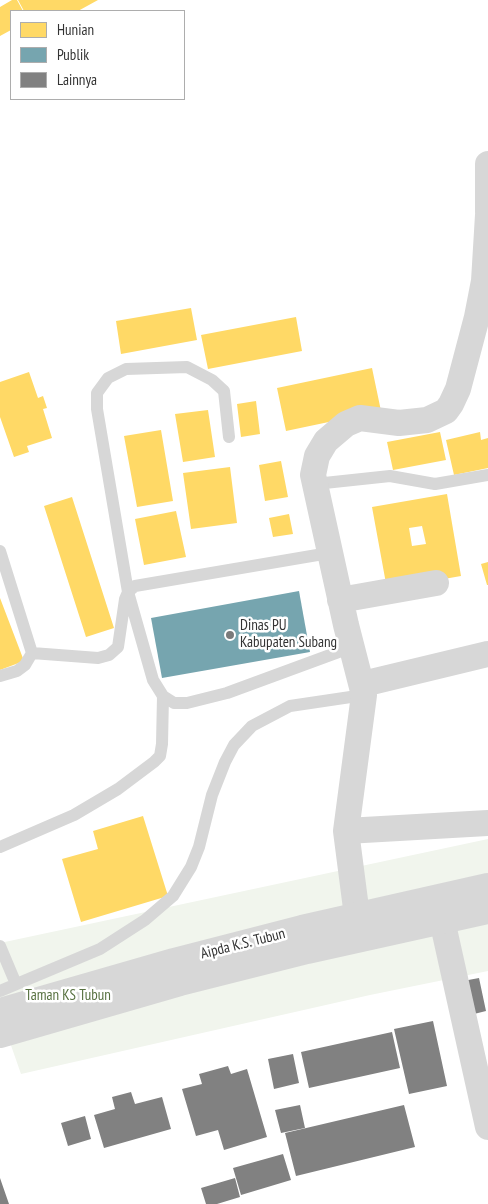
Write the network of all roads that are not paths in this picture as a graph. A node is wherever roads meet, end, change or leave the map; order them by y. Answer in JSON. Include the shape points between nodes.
{"nodes":[{"id":1,"x":488,"y":164,"type":"edge"},
{"id":2,"x":488,"y":213,"type":"edge"},
{"id":3,"x":229,"y":437,"type":"dead end"},
{"id":4,"x":488,"y":475,"type":"edge"},
{"id":5,"x":315,"y":484,"type":"junction"},
{"id":6,"x":0,"y":551,"type":"edge"},
{"id":7,"x":329,"y":552,"type":"junction"},
{"id":8,"x":436,"y":583,"type":"dead end"},
{"id":9,"x":128,"y":592,"type":"junction"},
{"id":10,"x":340,"y":600,"type":"junction"},
{"id":11,"x":352,"y":647,"type":"junction"},
{"id":12,"x":32,"y":653,"type":"junction"},
{"id":13,"x":488,"y":654,"type":"edge"},
{"id":14,"x":0,"y":676,"type":"edge"},
{"id":15,"x":364,"y":690,"type":"junction"},
{"id":16,"x":163,"y":696,"type":"junction"},
{"id":17,"x":488,"y":824,"type":"edge"},
{"id":18,"x":346,"y":831,"type":"junction"},
{"id":19,"x":0,"y":847,"type":"edge"},
{"id":20,"x":488,"y":887,"type":"edge"},
{"id":21,"x":488,"y":910,"type":"edge"},
{"id":22,"x":357,"y":916,"type":"junction"},
{"id":23,"x":442,"y":920,"type":"junction"},
{"id":24,"x":0,"y":946,"type":"edge"},
{"id":25,"x":16,"y":984,"type":"junction"},
{"id":26,"x":0,"y":991,"type":"edge"},
{"id":27,"x":1,"y":1026,"type":"edge"},
{"id":28,"x":488,"y":1127,"type":"edge"}],
"edges":[{"from":1,"to":2,"type":"street"},
{"from":2,"to":5,"type":"street","via":[[484,281],[458,388],[451,404],[446,411],[427,420],[399,423],[360,418],[346,424],[326,441],[317,456],[313,474]]},
{"from":3,"to":9,"type":"lane","via":[[224,391],[212,380],[186,367],[126,370],[108,378],[98,393],[97,409]]},
{"from":4,"to":5,"type":"lane","via":[[435,484],[390,476]]},
{"from":5,"to":7,"type":"street"},
{"from":6,"to":12,"type":"lane"},
{"from":7,"to":9,"type":"lane","via":[[134,586]]},
{"from":7,"to":10,"type":"street"},
{"from":8,"to":10,"type":"street"},
{"from":9,"to":12,"type":"lane","via":[[118,647],[109,655],[98,658]]},
{"from":9,"to":16,"type":"lane","via":[[153,680]]},
{"from":10,"to":11,"type":"street"},
{"from":11,"to":15,"type":"street"},
{"from":11,"to":16,"type":"lane","via":[[227,693],[187,703],[174,703]]},
{"from":12,"to":14,"type":"lane","via":[[17,671]]},
{"from":13,"to":15,"type":"street"},
{"from":15,"to":18,"type":"street"},
{"from":15,"to":25,"type":"lane","via":[[290,706],[252,726],[234,745],[224,762],[199,848],[174,896],[145,920],[100,949]]},
{"from":16,"to":19,"type":"lane","via":[[162,744],[160,756],[154,762],[74,816]]},
{"from":17,"to":18,"type":"street"},
{"from":18,"to":22,"type":"street"},
{"from":20,"to":22,"type":"street","name":"Aipda K.S. Tubun"},
{"from":21,"to":23,"type":"street","name":"Aipda K.S. Tubun"},
{"from":22,"to":27,"type":"street","name":"Aipda K.S. Tubun","via":[[174,962]]},
{"from":23,"to":27,"type":"street","name":"Aipda K.S. Tubun"},
{"from":23,"to":28,"type":"street"},
{"from":24,"to":25,"type":"lane"},
{"from":25,"to":26,"type":"lane"}]}
